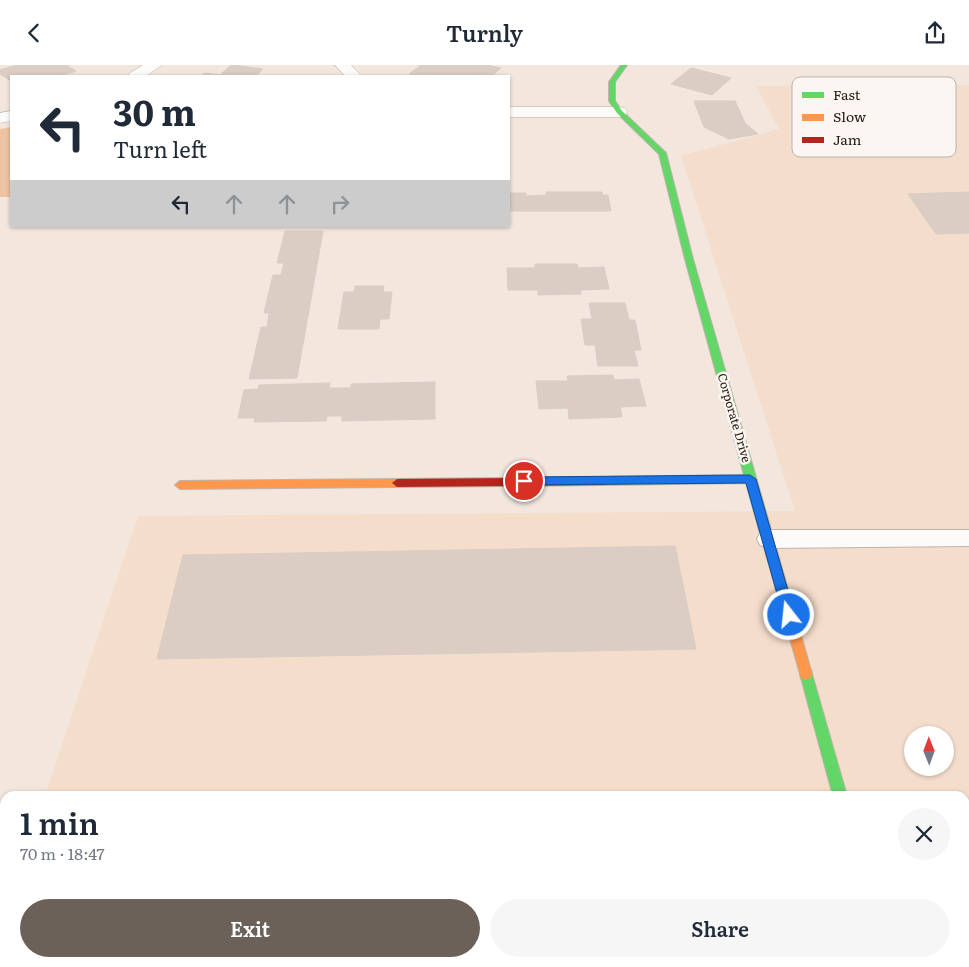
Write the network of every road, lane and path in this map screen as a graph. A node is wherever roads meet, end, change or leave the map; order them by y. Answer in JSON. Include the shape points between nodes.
{"nodes":[{"id":1,"x":154,"y":65,"type":"edge"},
{"id":2,"x":344,"y":65,"type":"edge"},
{"id":3,"x":624,"y":65,"type":"edge"},
{"id":4,"x":138,"y":75,"type":"edge"},
{"id":5,"x":353,"y":75,"type":"edge"},
{"id":6,"x":510,"y":112,"type":"edge"},
{"id":7,"x":619,"y":112,"type":"junction"},
{"id":8,"x":750,"y":479,"type":"junction"},
{"id":9,"x":180,"y":485,"type":"dead end"},
{"id":10,"x":969,"y":538,"type":"edge"},
{"id":11,"x":768,"y":539,"type":"junction"},
{"id":12,"x":839,"y":791,"type":"edge"}],
"edges":[{"from":1,"to":4,"type":"street"},
{"from":2,"to":5,"type":"street"},
{"from":3,"to":7,"type":"street","name":"Corporate Drive","via":[[612,82],[612,101]]},
{"from":6,"to":7,"type":"street"},
{"from":7,"to":8,"type":"street","name":"Corporate Drive","via":[[662,153]]},
{"from":8,"to":9,"type":"street"},
{"from":8,"to":11,"type":"street","name":"Corporate Drive"},
{"from":10,"to":11,"type":"lane"},
{"from":11,"to":12,"type":"street","name":"Corporate Drive"}]}
